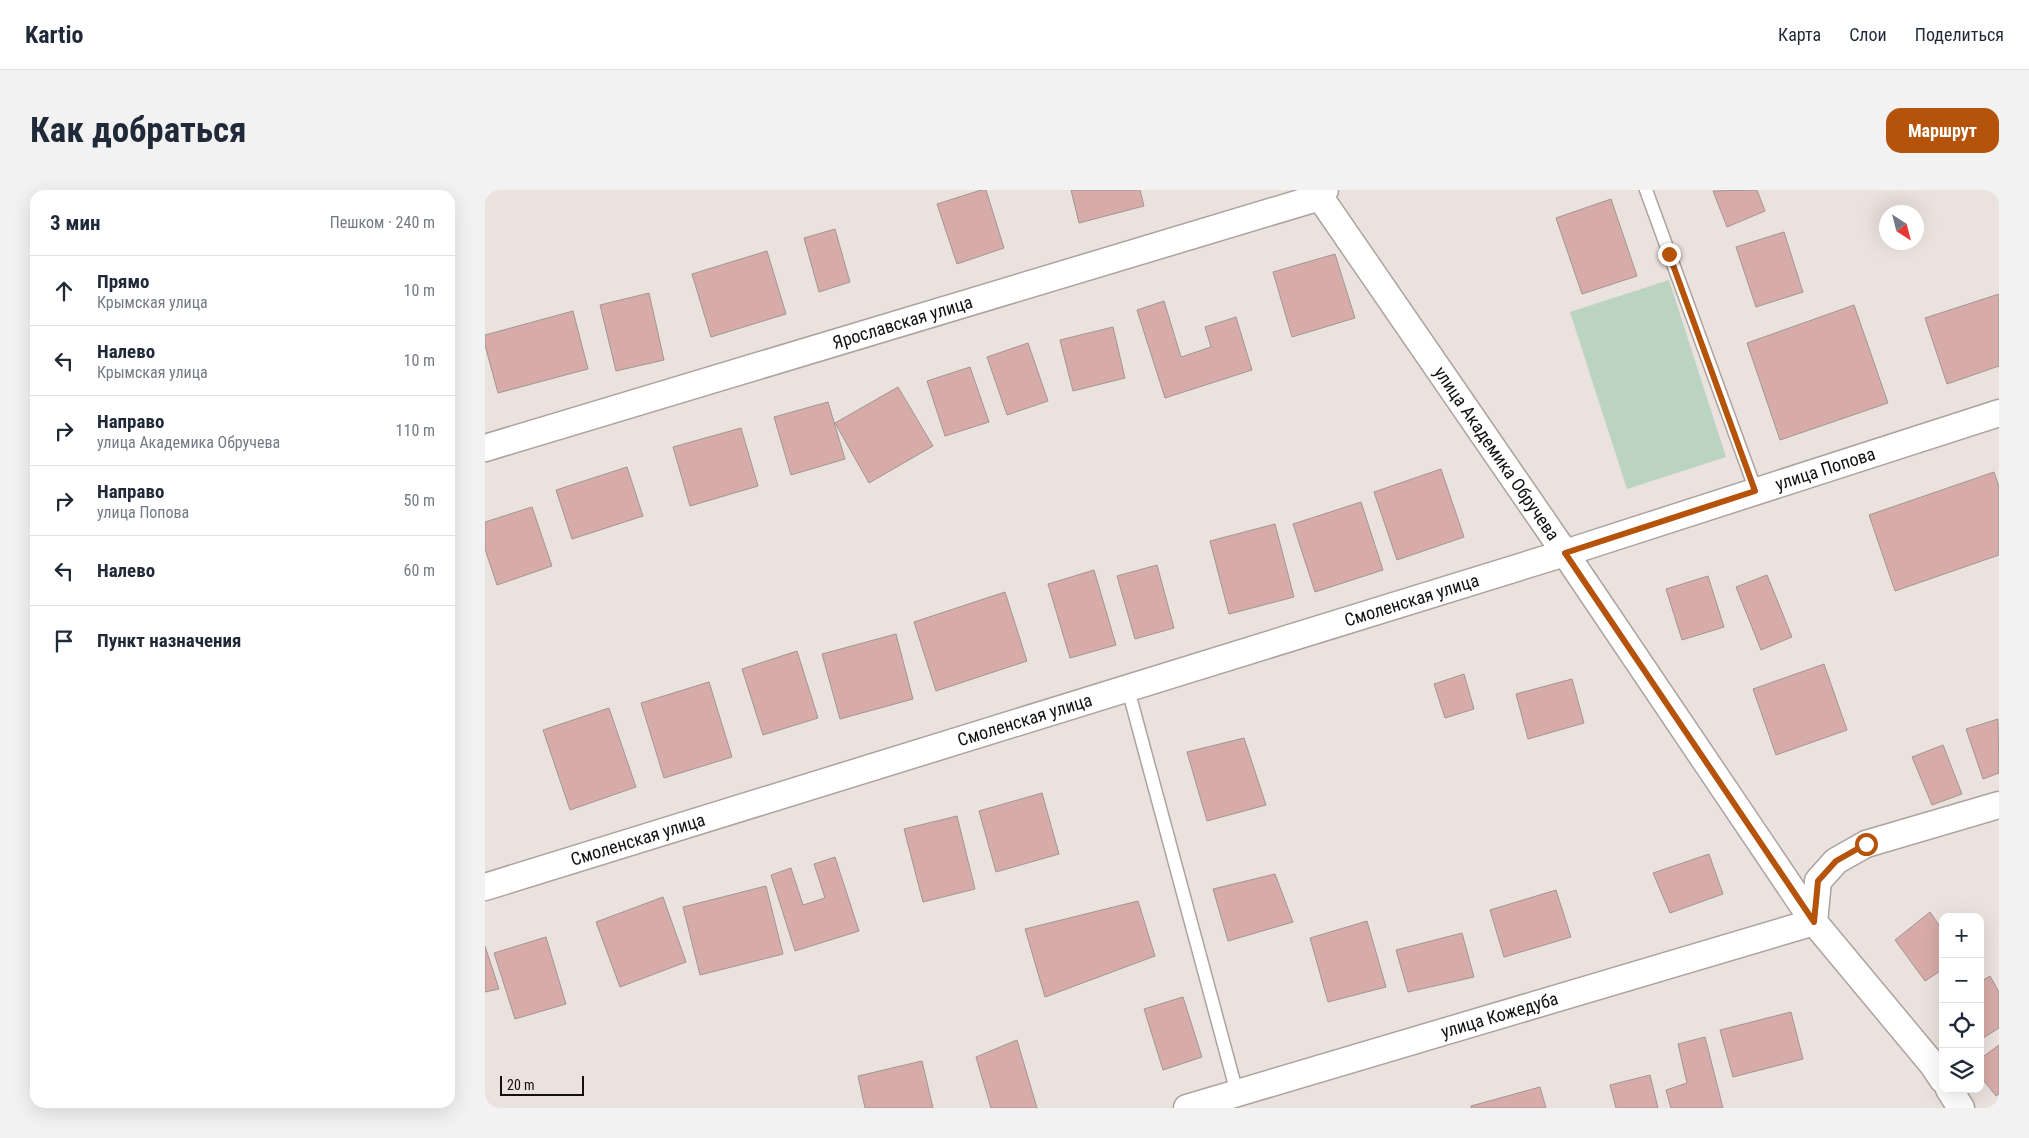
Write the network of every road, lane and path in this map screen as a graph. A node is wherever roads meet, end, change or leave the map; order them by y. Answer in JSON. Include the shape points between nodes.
{"nodes":[{"id":1,"x":1646,"y":190,"type":"edge"},
{"id":2,"x":1323,"y":194,"type":"edge"},
{"id":3,"x":1999,"y":413,"type":"edge"},
{"id":4,"x":485,"y":448,"type":"edge"},
{"id":5,"x":1755,"y":491,"type":"junction"},
{"id":6,"x":1565,"y":553,"type":"junction"},
{"id":7,"x":1128,"y":688,"type":"junction"},
{"id":8,"x":1999,"y":804,"type":"edge"},
{"id":9,"x":485,"y":887,"type":"edge"},
{"id":10,"x":1814,"y":922,"type":"junction"},
{"id":11,"x":1939,"y":1074,"type":"edge"},
{"id":12,"x":1237,"y":1093,"type":"junction"},
{"id":13,"x":1952,"y":1093,"type":"edge"},
{"id":14,"x":1187,"y":1108,"type":"edge"},
{"id":15,"x":1961,"y":1108,"type":"edge"}],
"edges":[{"from":1,"to":5,"type":"lane"},
{"from":2,"to":4,"type":"street","name":"Ярославская улица"},
{"from":2,"to":6,"type":"street","name":"улица Академика Обручева"},
{"from":3,"to":5,"type":"street","name":"улица Попова"},
{"from":5,"to":6,"type":"street","name":"улица Попова"},
{"from":6,"to":7,"type":"street","name":"Смоленская улица"},
{"from":6,"to":10,"type":"street","name":"улица Академика Обручева"},
{"from":7,"to":9,"type":"street","name":"Смоленская улица"},
{"from":7,"to":12,"type":"lane"},
{"from":8,"to":10,"type":"street","via":[[1866,844],[1836,861],[1818,881]]},
{"from":10,"to":11,"type":"street","name":"улица Академика Обручева"},
{"from":10,"to":12,"type":"street","name":"улица Кожедуба"},
{"from":12,"to":14,"type":"street","name":"улица Кожедуба"},
{"from":13,"to":15,"type":"street"}]}
